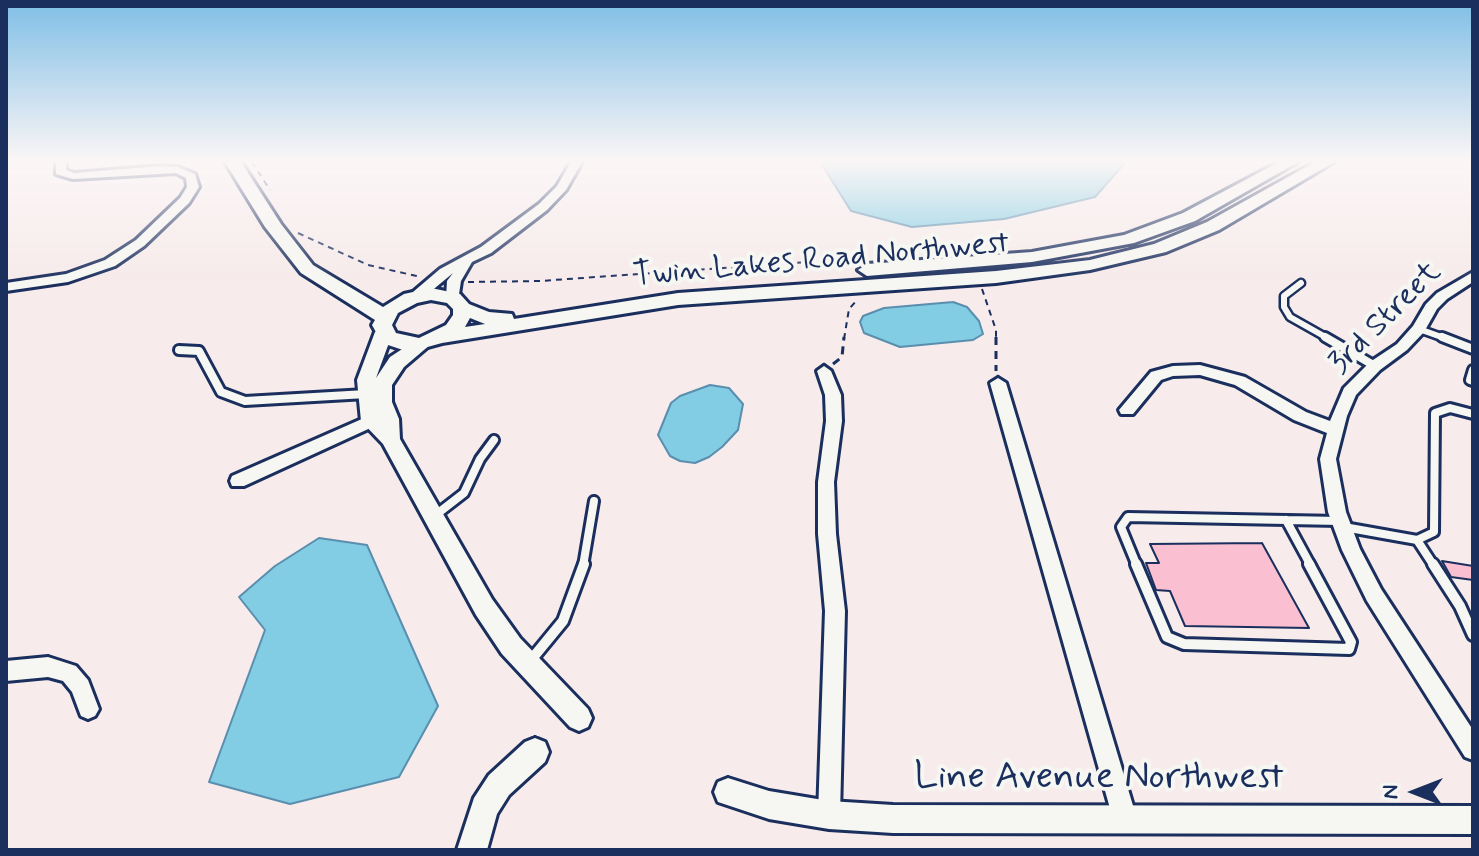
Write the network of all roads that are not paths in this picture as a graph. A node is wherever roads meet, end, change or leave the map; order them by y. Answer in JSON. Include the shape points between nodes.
{"nodes":[{"id":1,"x":183,"y":202,"type":"edge"},
{"id":2,"x":258,"y":202,"type":"edge"},
{"id":3,"x":548,"y":202,"type":"edge"},
{"id":4,"x":1217,"y":202,"type":"edge"},
{"id":5,"x":1255,"y":202,"type":"edge"},
{"id":6,"x":473,"y":257,"type":"junction"},
{"id":7,"x":301,"y":258,"type":"junction"},
{"id":8,"x":1473,"y":276,"type":"edge"},
{"id":9,"x":1301,"y":283,"type":"dead end"},
{"id":10,"x":6,"y":287,"type":"edge"},
{"id":11,"x":418,"y":290,"type":"junction"},
{"id":12,"x":456,"y":296,"type":"junction"},
{"id":13,"x":384,"y":324,"type":"junction"},
{"id":14,"x":1419,"y":329,"type":"junction"},
{"id":15,"x":444,"y":337,"type":"junction"},
{"id":16,"x":422,"y":344,"type":"junction"},
{"id":17,"x":1473,"y":349,"type":"edge"},
{"id":18,"x":179,"y":350,"type":"dead end"},
{"id":19,"x":1375,"y":366,"type":"junction"},
{"id":20,"x":1473,"y":370,"type":"edge"},
{"id":21,"x":824,"y":371,"type":"road end"},
{"id":22,"x":1473,"y":381,"type":"edge"},
{"id":23,"x":998,"y":383,"type":"road end"},
{"id":24,"x":366,"y":394,"type":"junction"},
{"id":25,"x":1127,"y":410,"type":"dead end"},
{"id":26,"x":1473,"y":414,"type":"edge"},
{"id":27,"x":371,"y":421,"type":"junction"},
{"id":28,"x":1336,"y":430,"type":"junction"},
{"id":29,"x":390,"y":439,"type":"junction"},
{"id":30,"x":494,"y":440,"type":"dead end"},
{"id":31,"x":238,"y":481,"type":"dead end"},
{"id":32,"x":594,"y":501,"type":"dead end"},
{"id":33,"x":433,"y":517,"type":"junction"},
{"id":34,"x":1286,"y":520,"type":"junction"},
{"id":35,"x":1342,"y":524,"type":"junction"},
{"id":36,"x":1417,"y":540,"type":"junction"},
{"id":37,"x":1473,"y":635,"type":"edge"},
{"id":38,"x":528,"y":664,"type":"junction"},
{"id":39,"x":6,"y":671,"type":"edge"},
{"id":40,"x":88,"y":709,"type":"dead end"},
{"id":41,"x":579,"y":718,"type":"dead end"},
{"id":42,"x":1473,"y":749,"type":"edge"},
{"id":43,"x":535,"y":752,"type":"dead end"},
{"id":44,"x":728,"y":792,"type":"dead end"},
{"id":45,"x":829,"y":815,"type":"junction"},
{"id":46,"x":1125,"y":819,"type":"junction"},
{"id":47,"x":1473,"y":820,"type":"edge"},
{"id":48,"x":472,"y":850,"type":"edge"}],
"edges":[{"from":1,"to":10,"type":"street","via":[[110,263],[68,278]]},
{"from":2,"to":7,"type":"main road"},
{"from":3,"to":6,"type":"street"},
{"from":4,"to":12,"type":"main road","name":"Twin Lakes Road Northwest","via":[[1149,233],[1019,258],[723,282],[526,317],[487,318]]},
{"from":5,"to":15,"type":"main road","name":"Twin Lakes Road Northwest","via":[[1160,248],[1090,265],[996,277],[678,299]]},
{"from":6,"to":11,"type":"street"},
{"from":6,"to":12,"type":"street"},
{"from":7,"to":11,"type":"main road","via":[[372,292]]},
{"from":7,"to":13,"type":"main road","via":[[320,279],[372,306]]},
{"from":8,"to":14,"type":"street","name":"3rd Street","via":[[1442,296]]},
{"from":9,"to":19,"type":"lane","via":[[1284,296],[1290,317]]},
{"from":11,"to":12,"type":"main road"},
{"from":11,"to":13,"type":"main road","via":[[400,302]]},
{"from":12,"to":15,"type":"main road","via":[[460,323]]},
{"from":13,"to":16,"type":"main road","via":[[398,343]]},
{"from":13,"to":24,"type":"street"},
{"from":14,"to":17,"type":"lane"},
{"from":14,"to":19,"type":"street","name":"3rd Street"},
{"from":15,"to":16,"type":"main road"},
{"from":16,"to":29,"type":"street","via":[[397,362],[382,384]]},
{"from":18,"to":24,"type":"lane","via":[[199,351],[221,392],[245,401]]},
{"from":19,"to":28,"type":"street","name":"3rd Street","via":[[1349,392]]},
{"from":20,"to":22,"type":"lane"},
{"from":21,"to":45,"type":"street","via":[[833,395],[834,421],[826,482],[835,611]]},
{"from":23,"to":46,"type":"street"},
{"from":24,"to":27,"type":"street"},
{"from":25,"to":28,"type":"street","via":[[1156,376],[1200,370],[1240,381]]},
{"from":26,"to":36,"type":"lane","via":[[1450,408],[1435,413],[1434,532]]},
{"from":27,"to":29,"type":"street"},
{"from":27,"to":31,"type":"street"},
{"from":28,"to":35,"type":"street","name":"3rd Street","via":[[1328,459]]},
{"from":29,"to":33,"type":"street"},
{"from":30,"to":33,"type":"lane","via":[[464,493]]},
{"from":32,"to":38,"type":"lane","via":[[578,585],[563,621]]},
{"from":33,"to":38,"type":"street","via":[[484,607]]},
{"from":34,"to":34,"type":"lane","via":[[1128,517],[1121,527],[1167,637],[1184,644],[1349,649],[1351,642]]},
{"from":34,"to":35,"type":"lane"},
{"from":35,"to":36,"type":"lane"},
{"from":35,"to":42,"type":"street","name":"3rd Street","via":[[1374,595]]},
{"from":36,"to":37,"type":"lane"},
{"from":38,"to":41,"type":"street"},
{"from":39,"to":40,"type":"street","via":[[48,667],[69,673],[81,687]]},
{"from":43,"to":48,"type":"street","via":[[491,797]]},
{"from":44,"to":45,"type":"street","name":"Line Avenue Northwest"},
{"from":45,"to":46,"type":"street","name":"Line Avenue Northwest"},
{"from":46,"to":47,"type":"street","name":"Line Avenue Northwest"}]}
